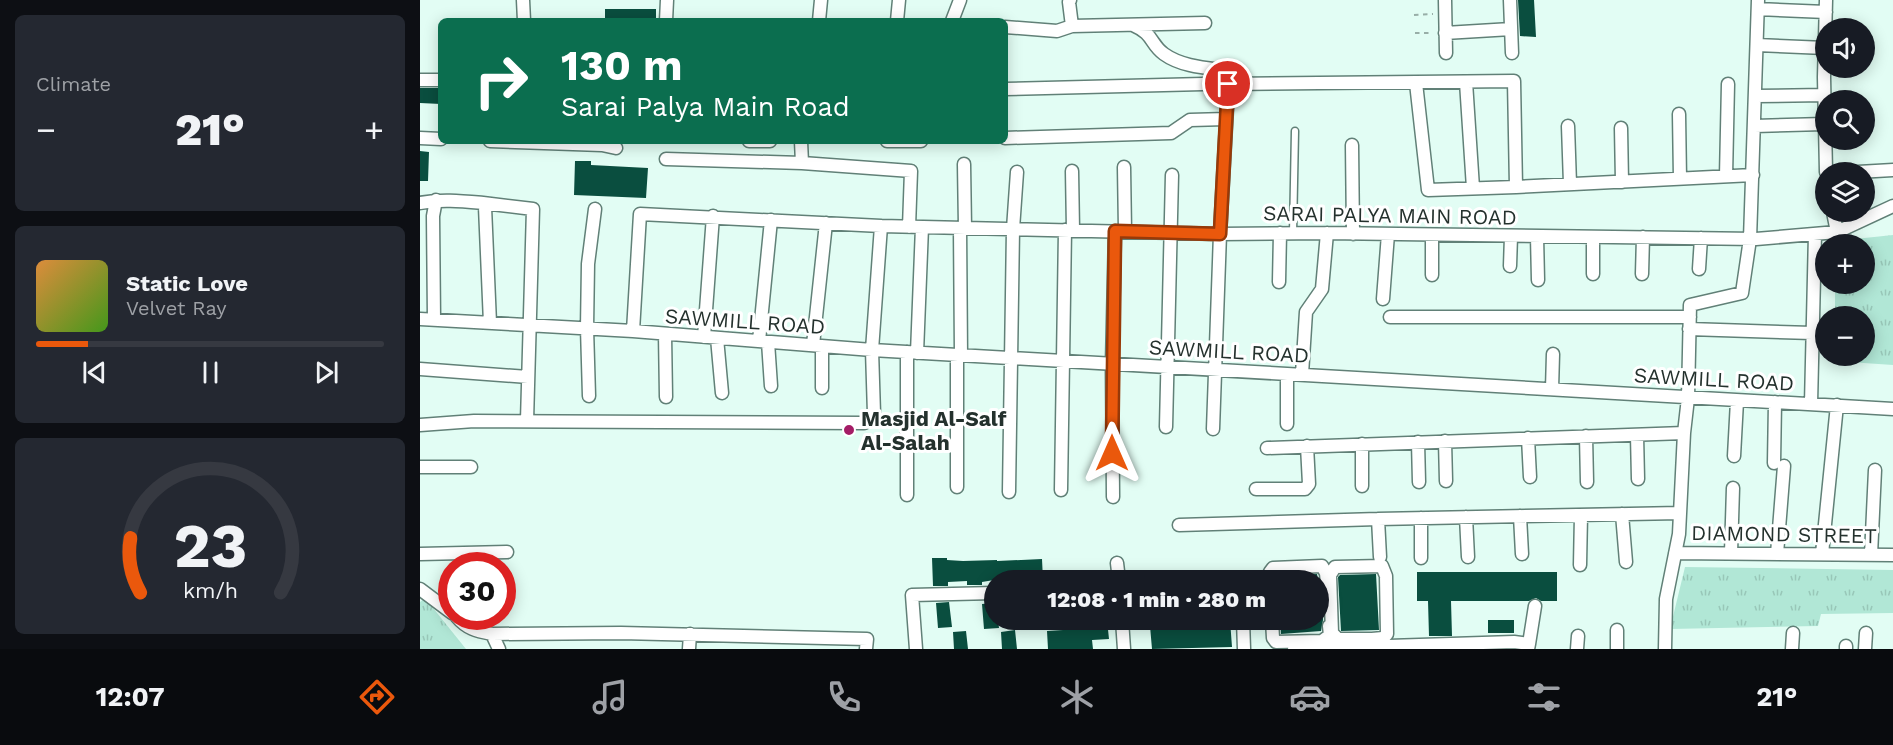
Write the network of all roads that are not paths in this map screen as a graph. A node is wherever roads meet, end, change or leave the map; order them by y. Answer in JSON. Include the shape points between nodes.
{"nodes":[{"id":1,"x":524,"y":0,"type":"edge"},
{"id":2,"x":667,"y":0,"type":"edge"},
{"id":3,"x":821,"y":0,"type":"edge"},
{"id":4,"x":899,"y":0,"type":"edge"},
{"id":5,"x":960,"y":0,"type":"edge"},
{"id":6,"x":1070,"y":0,"type":"edge"},
{"id":7,"x":1445,"y":0,"type":"edge"},
{"id":8,"x":1510,"y":0,"type":"edge"},
{"id":9,"x":1758,"y":5,"type":"edge"},
{"id":10,"x":1826,"y":6,"type":"edge"},
{"id":11,"x":524,"y":18,"type":"edge"},
{"id":12,"x":666,"y":18,"type":"edge"},
{"id":13,"x":819,"y":18,"type":"edge"},
{"id":14,"x":897,"y":18,"type":"edge"},
{"id":15,"x":953,"y":18,"type":"edge"},
{"id":16,"x":1205,"y":23,"type":"dead end"},
{"id":17,"x":1133,"y":25,"type":"junction"},
{"id":18,"x":1072,"y":26,"type":"junction"},
{"id":19,"x":1008,"y":27,"type":"edge"},
{"id":20,"x":1511,"y":29,"type":"junction"},
{"id":21,"x":1445,"y":33,"type":"junction"},
{"id":22,"x":1757,"y":45,"type":"junction"},
{"id":23,"x":1815,"y":48,"type":"edge"},
{"id":24,"x":1446,"y":53,"type":"dead end"},
{"id":25,"x":1512,"y":53,"type":"dead end"},
{"id":26,"x":420,"y":80,"type":"edge"},
{"id":27,"x":438,"y":80,"type":"edge"},
{"id":28,"x":1466,"y":82,"type":"junction"},
{"id":29,"x":1416,"y":83,"type":"junction"},
{"id":30,"x":1203,"y":84,"type":"dead end"},
{"id":31,"x":1228,"y":84,"type":"junction"},
{"id":32,"x":1728,"y":84,"type":"dead end"},
{"id":33,"x":1008,"y":89,"type":"edge"},
{"id":34,"x":1815,"y":95,"type":"edge"},
{"id":35,"x":1755,"y":96,"type":"junction"},
{"id":36,"x":1679,"y":114,"type":"dead end"},
{"id":37,"x":1226,"y":119,"type":"junction"},
{"id":38,"x":1815,"y":124,"type":"edge"},
{"id":39,"x":1568,"y":126,"type":"dead end"},
{"id":40,"x":1755,"y":126,"type":"junction"},
{"id":41,"x":1622,"y":128,"type":"dead end"},
{"id":42,"x":1296,"y":131,"type":"dead end"},
{"id":43,"x":420,"y":138,"type":"edge"},
{"id":44,"x":1008,"y":138,"type":"edge"},
{"id":45,"x":438,"y":139,"type":"edge"},
{"id":46,"x":574,"y":144,"type":"edge"},
{"id":47,"x":801,"y":144,"type":"edge"},
{"id":48,"x":1352,"y":145,"type":"dead end"},
{"id":49,"x":616,"y":148,"type":"dead end"},
{"id":50,"x":666,"y":159,"type":"dead end"},
{"id":51,"x":802,"y":163,"type":"junction"},
{"id":52,"x":964,"y":164,"type":"dead end"},
{"id":53,"x":1124,"y":167,"type":"dead end"},
{"id":54,"x":1893,"y":170,"type":"edge"},
{"id":55,"x":1072,"y":171,"type":"dead end"},
{"id":56,"x":1875,"y":171,"type":"edge"},
{"id":57,"x":1017,"y":172,"type":"dead end"},
{"id":58,"x":1753,"y":175,"type":"junction"},
{"id":59,"x":1172,"y":176,"type":"dead end"},
{"id":60,"x":1726,"y":176,"type":"junction"},
{"id":61,"x":1680,"y":179,"type":"junction"},
{"id":62,"x":1622,"y":182,"type":"junction"},
{"id":63,"x":1570,"y":184,"type":"junction"},
{"id":64,"x":1516,"y":187,"type":"junction"},
{"id":65,"x":1473,"y":188,"type":"junction"},
{"id":66,"x":436,"y":200,"type":"junction"},
{"id":67,"x":420,"y":202,"type":"edge"},
{"id":68,"x":483,"y":203,"type":"junction"},
{"id":69,"x":1893,"y":206,"type":"edge"},
{"id":70,"x":595,"y":209,"type":"dead end"},
{"id":71,"x":713,"y":216,"type":"junction"},
{"id":72,"x":771,"y":220,"type":"junction"},
{"id":73,"x":1835,"y":222,"type":"edge"},
{"id":74,"x":826,"y":223,"type":"junction"},
{"id":75,"x":881,"y":226,"type":"junction"},
{"id":76,"x":909,"y":227,"type":"junction"},
{"id":77,"x":922,"y":227,"type":"junction"},
{"id":78,"x":962,"y":228,"type":"junction"},
{"id":79,"x":1013,"y":229,"type":"junction"},
{"id":80,"x":1069,"y":230,"type":"junction"},
{"id":81,"x":1120,"y":231,"type":"junction"},
{"id":82,"x":1837,"y":232,"type":"junction"},
{"id":83,"x":1170,"y":233,"type":"junction"},
{"id":84,"x":1293,"y":233,"type":"junction"},
{"id":85,"x":1327,"y":233,"type":"junction"},
{"id":86,"x":1220,"y":234,"type":"junction"},
{"id":87,"x":1280,"y":234,"type":"junction"},
{"id":88,"x":1353,"y":234,"type":"junction"},
{"id":89,"x":1388,"y":234,"type":"junction"},
{"id":90,"x":1815,"y":234,"type":"junction"},
{"id":91,"x":1432,"y":235,"type":"junction"},
{"id":92,"x":1511,"y":236,"type":"junction"},
{"id":93,"x":1537,"y":236,"type":"junction"},
{"id":94,"x":1593,"y":237,"type":"junction"},
{"id":95,"x":1643,"y":237,"type":"junction"},
{"id":96,"x":1701,"y":238,"type":"junction"},
{"id":97,"x":1750,"y":239,"type":"junction"},
{"id":98,"x":1510,"y":266,"type":"dead end"},
{"id":99,"x":1699,"y":269,"type":"dead end"},
{"id":100,"x":1593,"y":274,"type":"dead end"},
{"id":101,"x":1642,"y":274,"type":"dead end"},
{"id":102,"x":1432,"y":275,"type":"dead end"},
{"id":103,"x":1538,"y":280,"type":"dead end"},
{"id":104,"x":1279,"y":282,"type":"dead end"},
{"id":105,"x":1383,"y":299,"type":"dead end"},
{"id":106,"x":1390,"y":317,"type":"dead end"},
{"id":107,"x":420,"y":319,"type":"edge"},
{"id":108,"x":434,"y":320,"type":"junction"},
{"id":109,"x":490,"y":323,"type":"junction"},
{"id":110,"x":1690,"y":323,"type":"junction"},
{"id":111,"x":530,"y":325,"type":"junction"},
{"id":112,"x":587,"y":328,"type":"junction"},
{"id":113,"x":633,"y":331,"type":"junction"},
{"id":114,"x":1812,"y":333,"type":"junction"},
{"id":115,"x":665,"y":334,"type":"junction"},
{"id":116,"x":710,"y":337,"type":"junction"},
{"id":117,"x":763,"y":342,"type":"junction"},
{"id":118,"x":818,"y":346,"type":"junction"},
{"id":119,"x":872,"y":350,"type":"junction"},
{"id":120,"x":912,"y":352,"type":"junction"},
{"id":121,"x":1553,"y":354,"type":"dead end"},
{"id":122,"x":959,"y":355,"type":"junction"},
{"id":123,"x":1010,"y":358,"type":"junction"},
{"id":124,"x":1062,"y":361,"type":"junction"},
{"id":125,"x":1112,"y":364,"type":"junction"},
{"id":126,"x":1167,"y":367,"type":"junction"},
{"id":127,"x":420,"y":369,"type":"edge"},
{"id":128,"x":1215,"y":370,"type":"junction"},
{"id":129,"x":1287,"y":374,"type":"junction"},
{"id":130,"x":1302,"y":374,"type":"junction"},
{"id":131,"x":528,"y":377,"type":"junction"},
{"id":132,"x":771,"y":386,"type":"dead end"},
{"id":133,"x":822,"y":388,"type":"dead end"},
{"id":134,"x":1552,"y":389,"type":"junction"},
{"id":135,"x":722,"y":393,"type":"dead end"},
{"id":136,"x":589,"y":396,"type":"dead end"},
{"id":137,"x":666,"y":397,"type":"dead end"},
{"id":138,"x":1688,"y":398,"type":"junction"},
{"id":139,"x":1737,"y":401,"type":"junction"},
{"id":140,"x":1775,"y":402,"type":"junction"},
{"id":141,"x":1811,"y":404,"type":"junction"},
{"id":142,"x":1837,"y":405,"type":"junction"},
{"id":143,"x":1893,"y":409,"type":"edge"},
{"id":144,"x":527,"y":421,"type":"junction"},
{"id":145,"x":1287,"y":424,"type":"dead end"},
{"id":146,"x":420,"y":425,"type":"edge"},
{"id":147,"x":1166,"y":427,"type":"dead end"},
{"id":148,"x":1213,"y":429,"type":"dead end"},
{"id":149,"x":1684,"y":433,"type":"junction"},
{"id":150,"x":1637,"y":435,"type":"junction"},
{"id":151,"x":1586,"y":436,"type":"junction"},
{"id":152,"x":1528,"y":438,"type":"junction"},
{"id":153,"x":1446,"y":441,"type":"junction"},
{"id":154,"x":1418,"y":442,"type":"junction"},
{"id":155,"x":1362,"y":444,"type":"junction"},
{"id":156,"x":1307,"y":446,"type":"junction"},
{"id":157,"x":1267,"y":448,"type":"dead end"},
{"id":158,"x":1734,"y":456,"type":"dead end"},
{"id":159,"x":420,"y":467,"type":"edge"},
{"id":160,"x":471,"y":467,"type":"dead end"},
{"id":161,"x":1875,"y":470,"type":"dead end"},
{"id":162,"x":1530,"y":477,"type":"dead end"},
{"id":163,"x":1638,"y":479,"type":"dead end"},
{"id":164,"x":1446,"y":481,"type":"dead end"},
{"id":165,"x":1419,"y":482,"type":"dead end"},
{"id":166,"x":1587,"y":482,"type":"dead end"},
{"id":167,"x":1362,"y":486,"type":"dead end"},
{"id":168,"x":957,"y":487,"type":"dead end"},
{"id":169,"x":1733,"y":488,"type":"dead end"},
{"id":170,"x":1256,"y":489,"type":"dead end"},
{"id":171,"x":1060,"y":490,"type":"dead end"},
{"id":172,"x":1009,"y":492,"type":"dead end"},
{"id":173,"x":906,"y":495,"type":"dead end"},
{"id":174,"x":1113,"y":497,"type":"dead end"},
{"id":175,"x":1680,"y":513,"type":"junction"},
{"id":176,"x":1622,"y":514,"type":"junction"},
{"id":177,"x":1581,"y":515,"type":"junction"},
{"id":178,"x":1520,"y":516,"type":"junction"},
{"id":179,"x":1466,"y":517,"type":"junction"},
{"id":180,"x":1421,"y":518,"type":"junction"},
{"id":181,"x":1378,"y":519,"type":"junction"},
{"id":182,"x":1179,"y":525,"type":"dead end"},
{"id":183,"x":1675,"y":553,"type":"junction"},
{"id":184,"x":1731,"y":553,"type":"junction"},
{"id":185,"x":420,"y":554,"type":"edge"},
{"id":186,"x":438,"y":554,"type":"edge"},
{"id":187,"x":1522,"y":554,"type":"dead end"},
{"id":188,"x":1777,"y":554,"type":"junction"},
{"id":189,"x":1822,"y":554,"type":"junction"},
{"id":190,"x":1870,"y":555,"type":"junction"},
{"id":191,"x":1893,"y":555,"type":"edge"},
{"id":192,"x":1468,"y":556,"type":"dead end"},
{"id":193,"x":1380,"y":557,"type":"dead end"},
{"id":194,"x":1421,"y":558,"type":"dead end"},
{"id":195,"x":1626,"y":562,"type":"dead end"},
{"id":196,"x":1118,"y":563,"type":"dead end"},
{"id":197,"x":1580,"y":565,"type":"dead end"},
{"id":198,"x":1118,"y":570,"type":"edge"},
{"id":199,"x":1272,"y":570,"type":"edge"},
{"id":200,"x":1324,"y":570,"type":"edge"},
{"id":201,"x":420,"y":590,"type":"edge"},
{"id":202,"x":984,"y":593,"type":"edge"},
{"id":203,"x":438,"y":603,"type":"edge"},
{"id":204,"x":1535,"y":606,"type":"dead end"},
{"id":205,"x":1329,"y":620,"type":"edge"},
{"id":206,"x":472,"y":630,"type":"edge"},
{"id":207,"x":1123,"y":630,"type":"edge"},
{"id":208,"x":1244,"y":630,"type":"edge"},
{"id":209,"x":1273,"y":630,"type":"edge"},
{"id":210,"x":1617,"y":630,"type":"dead end"},
{"id":211,"x":1793,"y":633,"type":"dead end"},
{"id":212,"x":1866,"y":633,"type":"dead end"},
{"id":213,"x":492,"y":634,"type":"junction"},
{"id":214,"x":690,"y":634,"type":"junction"},
{"id":215,"x":747,"y":636,"type":"junction"},
{"id":216,"x":1578,"y":636,"type":"dead end"},
{"id":217,"x":1372,"y":642,"type":"junction"},
{"id":218,"x":803,"y":643,"type":"edge"},
{"id":219,"x":1288,"y":647,"type":"edge"},
{"id":220,"x":1528,"y":647,"type":"edge"},
{"id":221,"x":500,"y":649,"type":"edge"},
{"id":222,"x":689,"y":649,"type":"edge"},
{"id":223,"x":746,"y":649,"type":"edge"},
{"id":224,"x":866,"y":649,"type":"edge"},
{"id":225,"x":915,"y":649,"type":"edge"},
{"id":226,"x":1124,"y":649,"type":"edge"},
{"id":227,"x":1244,"y":649,"type":"edge"},
{"id":228,"x":1323,"y":649,"type":"edge"},
{"id":229,"x":1577,"y":649,"type":"edge"},
{"id":230,"x":1617,"y":649,"type":"edge"},
{"id":231,"x":1665,"y":649,"type":"edge"},
{"id":232,"x":1792,"y":649,"type":"edge"},
{"id":233,"x":1866,"y":649,"type":"edge"}],
"edges":[{"from":1,"to":11,"type":"street"},
{"from":2,"to":12,"type":"street"},
{"from":3,"to":13,"type":"street"},
{"from":4,"to":14,"type":"street"},
{"from":5,"to":15,"type":"street"},
{"from":6,"to":18,"type":"street"},
{"from":7,"to":21,"type":"street"},
{"from":8,"to":20,"type":"street"},
{"from":9,"to":10,"type":"street"},
{"from":9,"to":22,"type":"street"},
{"from":16,"to":17,"type":"street"},
{"from":17,"to":18,"type":"street"},
{"from":17,"to":31,"type":"street","via":[[1145,30],[1161,52],[1175,62],[1229,71]]},
{"from":18,"to":19,"type":"street","via":[[1057,31]]},
{"from":20,"to":21,"type":"street"},
{"from":20,"to":25,"type":"street"},
{"from":21,"to":24,"type":"street"},
{"from":22,"to":23,"type":"street"},
{"from":22,"to":35,"type":"street"},
{"from":26,"to":27,"type":"street"},
{"from":28,"to":29,"type":"street"},
{"from":28,"to":64,"type":"street","via":[[1514,81]]},
{"from":28,"to":65,"type":"street"},
{"from":29,"to":31,"type":"street"},
{"from":29,"to":65,"type":"street","via":[[1428,189]]},
{"from":30,"to":33,"type":"street"},
{"from":31,"to":37,"type":"street"},
{"from":32,"to":60,"type":"street"},
{"from":34,"to":35,"type":"street"},
{"from":35,"to":40,"type":"street"},
{"from":36,"to":61,"type":"street"},
{"from":37,"to":44,"type":"street","via":[[1190,120],[1171,133]]},
{"from":37,"to":86,"type":"street"},
{"from":38,"to":40,"type":"street"},
{"from":39,"to":63,"type":"street"},
{"from":40,"to":58,"type":"street"},
{"from":41,"to":62,"type":"street"},
{"from":42,"to":84,"type":"lane"},
{"from":43,"to":45,"type":"street"},
{"from":46,"to":49,"type":"street"},
{"from":47,"to":51,"type":"street"},
{"from":48,"to":88,"type":"street"},
{"from":50,"to":51,"type":"street"},
{"from":51,"to":76,"type":"street","via":[[911,171]]},
{"from":52,"to":78,"type":"street"},
{"from":53,"to":81,"type":"street"},
{"from":54,"to":56,"type":"street"},
{"from":55,"to":80,"type":"street"},
{"from":57,"to":79,"type":"street"},
{"from":58,"to":60,"type":"street"},
{"from":58,"to":97,"type":"street"},
{"from":59,"to":83,"type":"street"},
{"from":60,"to":61,"type":"street"},
{"from":61,"to":62,"type":"street"},
{"from":62,"to":63,"type":"street"},
{"from":63,"to":64,"type":"street"},
{"from":64,"to":65,"type":"street"},
{"from":66,"to":67,"type":"street"},
{"from":66,"to":68,"type":"street"},
{"from":66,"to":108,"type":"street"},
{"from":68,"to":109,"type":"street","via":[[487,213]]},
{"from":68,"to":111,"type":"street","via":[[533,209]]},
{"from":69,"to":82,"type":"street","name":"SARAI PALYA MAIN ROAD"},
{"from":70,"to":112,"type":"street","via":[[588,264]]},
{"from":71,"to":72,"type":"street","name":"SARAI PALYA MAIN ROAD"},
{"from":71,"to":113,"type":"street","name":"SARAI PALYA MAIN ROAD","via":[[640,213]]},
{"from":71,"to":116,"type":"street"},
{"from":72,"to":74,"type":"street","name":"SARAI PALYA MAIN ROAD"},
{"from":72,"to":117,"type":"street"},
{"from":73,"to":82,"type":"street"},
{"from":74,"to":75,"type":"street","name":"SARAI PALYA MAIN ROAD"},
{"from":74,"to":118,"type":"street"},
{"from":75,"to":76,"type":"street","name":"SARAI PALYA MAIN ROAD"},
{"from":75,"to":119,"type":"street"},
{"from":76,"to":77,"type":"street","name":"SARAI PALYA MAIN ROAD"},
{"from":77,"to":78,"type":"street","name":"SARAI PALYA MAIN ROAD"},
{"from":77,"to":120,"type":"street"},
{"from":78,"to":79,"type":"street","name":"SARAI PALYA MAIN ROAD"},
{"from":78,"to":122,"type":"street"},
{"from":79,"to":80,"type":"street","name":"SARAI PALYA MAIN ROAD"},
{"from":79,"to":123,"type":"street"},
{"from":80,"to":81,"type":"street","name":"SARAI PALYA MAIN ROAD"},
{"from":80,"to":124,"type":"street"},
{"from":81,"to":83,"type":"street","name":"SARAI PALYA MAIN ROAD"},
{"from":81,"to":125,"type":"street"},
{"from":82,"to":90,"type":"street","name":"SARAI PALYA MAIN ROAD"},
{"from":83,"to":86,"type":"street","name":"SARAI PALYA MAIN ROAD"},
{"from":83,"to":126,"type":"street"},
{"from":84,"to":85,"type":"street","name":"SARAI PALYA MAIN ROAD"},
{"from":84,"to":87,"type":"street","name":"SARAI PALYA MAIN ROAD"},
{"from":85,"to":88,"type":"street","name":"SARAI PALYA MAIN ROAD"},
{"from":85,"to":130,"type":"street","via":[[1322,289],[1306,312]]},
{"from":86,"to":87,"type":"street","name":"SARAI PALYA MAIN ROAD"},
{"from":86,"to":128,"type":"street"},
{"from":87,"to":104,"type":"street"},
{"from":88,"to":89,"type":"street","name":"SARAI PALYA MAIN ROAD"},
{"from":89,"to":91,"type":"street","name":"SARAI PALYA MAIN ROAD"},
{"from":89,"to":105,"type":"street"},
{"from":90,"to":97,"type":"street","name":"SARAI PALYA MAIN ROAD"},
{"from":90,"to":114,"type":"street"},
{"from":91,"to":92,"type":"street","name":"SARAI PALYA MAIN ROAD"},
{"from":91,"to":102,"type":"street"},
{"from":92,"to":93,"type":"street","name":"SARAI PALYA MAIN ROAD"},
{"from":92,"to":98,"type":"street"},
{"from":93,"to":94,"type":"street","name":"SARAI PALYA MAIN ROAD"},
{"from":93,"to":103,"type":"street"},
{"from":94,"to":95,"type":"street","name":"SARAI PALYA MAIN ROAD"},
{"from":94,"to":100,"type":"street"},
{"from":95,"to":96,"type":"street","name":"SARAI PALYA MAIN ROAD"},
{"from":95,"to":101,"type":"street"},
{"from":96,"to":97,"type":"street","name":"SARAI PALYA MAIN ROAD"},
{"from":96,"to":99,"type":"street"},
{"from":97,"to":110,"type":"street","via":[[1742,294],[1690,305]]},
{"from":106,"to":110,"type":"street"},
{"from":107,"to":108,"type":"street","name":"SAWMILL ROAD"},
{"from":108,"to":109,"type":"street","name":"SAWMILL ROAD"},
{"from":109,"to":111,"type":"street","name":"SAWMILL ROAD"},
{"from":110,"to":114,"type":"street"},
{"from":110,"to":138,"type":"street"},
{"from":111,"to":112,"type":"street","name":"SAWMILL ROAD"},
{"from":111,"to":131,"type":"street"},
{"from":112,"to":113,"type":"street","name":"SAWMILL ROAD"},
{"from":112,"to":136,"type":"street"},
{"from":113,"to":115,"type":"street","name":"SAWMILL ROAD"},
{"from":114,"to":141,"type":"street"},
{"from":115,"to":116,"type":"street","name":"SAWMILL ROAD"},
{"from":115,"to":137,"type":"street"},
{"from":116,"to":117,"type":"street","name":"SAWMILL ROAD"},
{"from":116,"to":135,"type":"street"},
{"from":117,"to":118,"type":"street","name":"SAWMILL ROAD"},
{"from":117,"to":132,"type":"street"},
{"from":118,"to":119,"type":"street","name":"SAWMILL ROAD"},
{"from":118,"to":133,"type":"street"},
{"from":119,"to":120,"type":"street","name":"SAWMILL ROAD"},
{"from":119,"to":144,"type":"street","via":[[874,414],[864,423]]},
{"from":120,"to":122,"type":"street","name":"SAWMILL ROAD"},
{"from":120,"to":173,"type":"street"},
{"from":121,"to":134,"type":"street"},
{"from":122,"to":123,"type":"street","name":"SAWMILL ROAD"},
{"from":122,"to":168,"type":"street"},
{"from":123,"to":124,"type":"street","name":"SAWMILL ROAD"},
{"from":123,"to":172,"type":"street"},
{"from":124,"to":125,"type":"street","name":"SAWMILL ROAD"},
{"from":124,"to":171,"type":"street"},
{"from":125,"to":126,"type":"street","name":"SAWMILL ROAD"},
{"from":125,"to":174,"type":"street"},
{"from":126,"to":128,"type":"street","name":"SAWMILL ROAD"},
{"from":126,"to":147,"type":"street"},
{"from":127,"to":131,"type":"street"},
{"from":128,"to":129,"type":"street","name":"SAWMILL ROAD"},
{"from":128,"to":148,"type":"street"},
{"from":129,"to":130,"type":"street","name":"SAWMILL ROAD"},
{"from":129,"to":145,"type":"street"},
{"from":130,"to":134,"type":"street","name":"SAWMILL ROAD"},
{"from":131,"to":144,"type":"street"},
{"from":134,"to":138,"type":"street","name":"SAWMILL ROAD"},
{"from":138,"to":139,"type":"street","name":"SAWMILL ROAD"},
{"from":138,"to":149,"type":"street"},
{"from":139,"to":140,"type":"street","name":"SAWMILL ROAD"},
{"from":139,"to":158,"type":"street"},
{"from":140,"to":141,"type":"street","name":"SAWMILL ROAD"},
{"from":140,"to":188,"type":"street","via":[[1779,465]]},
{"from":141,"to":142,"type":"street","name":"SAWMILL ROAD"},
{"from":142,"to":143,"type":"street","name":"SAWMILL ROAD"},
{"from":142,"to":189,"type":"street"},
{"from":144,"to":146,"type":"street"},
{"from":149,"to":150,"type":"street"},
{"from":149,"to":175,"type":"street"},
{"from":150,"to":151,"type":"street"},
{"from":150,"to":163,"type":"street"},
{"from":151,"to":152,"type":"street"},
{"from":151,"to":166,"type":"street"},
{"from":152,"to":153,"type":"street"},
{"from":152,"to":162,"type":"street"},
{"from":153,"to":154,"type":"street"},
{"from":153,"to":164,"type":"street"},
{"from":154,"to":155,"type":"street"},
{"from":154,"to":165,"type":"street"},
{"from":155,"to":156,"type":"street"},
{"from":155,"to":167,"type":"street"},
{"from":156,"to":157,"type":"street"},
{"from":156,"to":170,"type":"street","via":[[1309,484],[1305,489]]},
{"from":159,"to":160,"type":"street"},
{"from":161,"to":190,"type":"street"},
{"from":169,"to":184,"type":"street"},
{"from":175,"to":176,"type":"street"},
{"from":175,"to":183,"type":"street"},
{"from":176,"to":177,"type":"street"},
{"from":176,"to":195,"type":"street"},
{"from":177,"to":178,"type":"street"},
{"from":177,"to":197,"type":"street"},
{"from":178,"to":179,"type":"street"},
{"from":178,"to":187,"type":"street"},
{"from":179,"to":180,"type":"street"},
{"from":179,"to":192,"type":"street"},
{"from":180,"to":181,"type":"street"},
{"from":180,"to":194,"type":"street"},
{"from":181,"to":182,"type":"street"},
{"from":181,"to":193,"type":"street"},
{"from":183,"to":184,"type":"street","name":"DIAMOND STREET"},
{"from":183,"to":231,"type":"street","via":[[1666,600]]},
{"from":184,"to":188,"type":"street","name":"DIAMOND STREET"},
{"from":185,"to":186,"type":"street"},
{"from":188,"to":189,"type":"street","name":"DIAMOND STREET"},
{"from":189,"to":190,"type":"street","name":"DIAMOND STREET"},
{"from":190,"to":191,"type":"street","name":"DIAMOND STREET"},
{"from":196,"to":198,"type":"street"},
{"from":199,"to":200,"type":"street"},
{"from":201,"to":203,"type":"street"},
{"from":202,"to":225,"type":"street","via":[[912,595]]},
{"from":204,"to":220,"type":"street"},
{"from":205,"to":219,"type":"street","via":[[1330,635],[1322,641]]},
{"from":206,"to":213,"type":"street"},
{"from":207,"to":226,"type":"street"},
{"from":208,"to":227,"type":"street"},
{"from":209,"to":219,"type":"street","via":[[1276,642]]},
{"from":210,"to":230,"type":"street"},
{"from":211,"to":232,"type":"street"},
{"from":212,"to":233,"type":"street"},
{"from":213,"to":214,"type":"street"},
{"from":213,"to":221,"type":"street"},
{"from":214,"to":215,"type":"street"},
{"from":214,"to":222,"type":"street"},
{"from":215,"to":218,"type":"street"},
{"from":215,"to":223,"type":"street"},
{"from":216,"to":229,"type":"street"},
{"from":217,"to":217,"type":"street","via":[[1338,639],[1332,633],[1330,575],[1335,567],[1382,566],[1386,576],[1387,634]]},
{"from":217,"to":220,"type":"street","via":[[1514,642]]},
{"from":217,"to":228,"type":"street"},
{"from":218,"to":224,"type":"street","via":[[867,639]]},
{"from":219,"to":228,"type":"street"}]}
